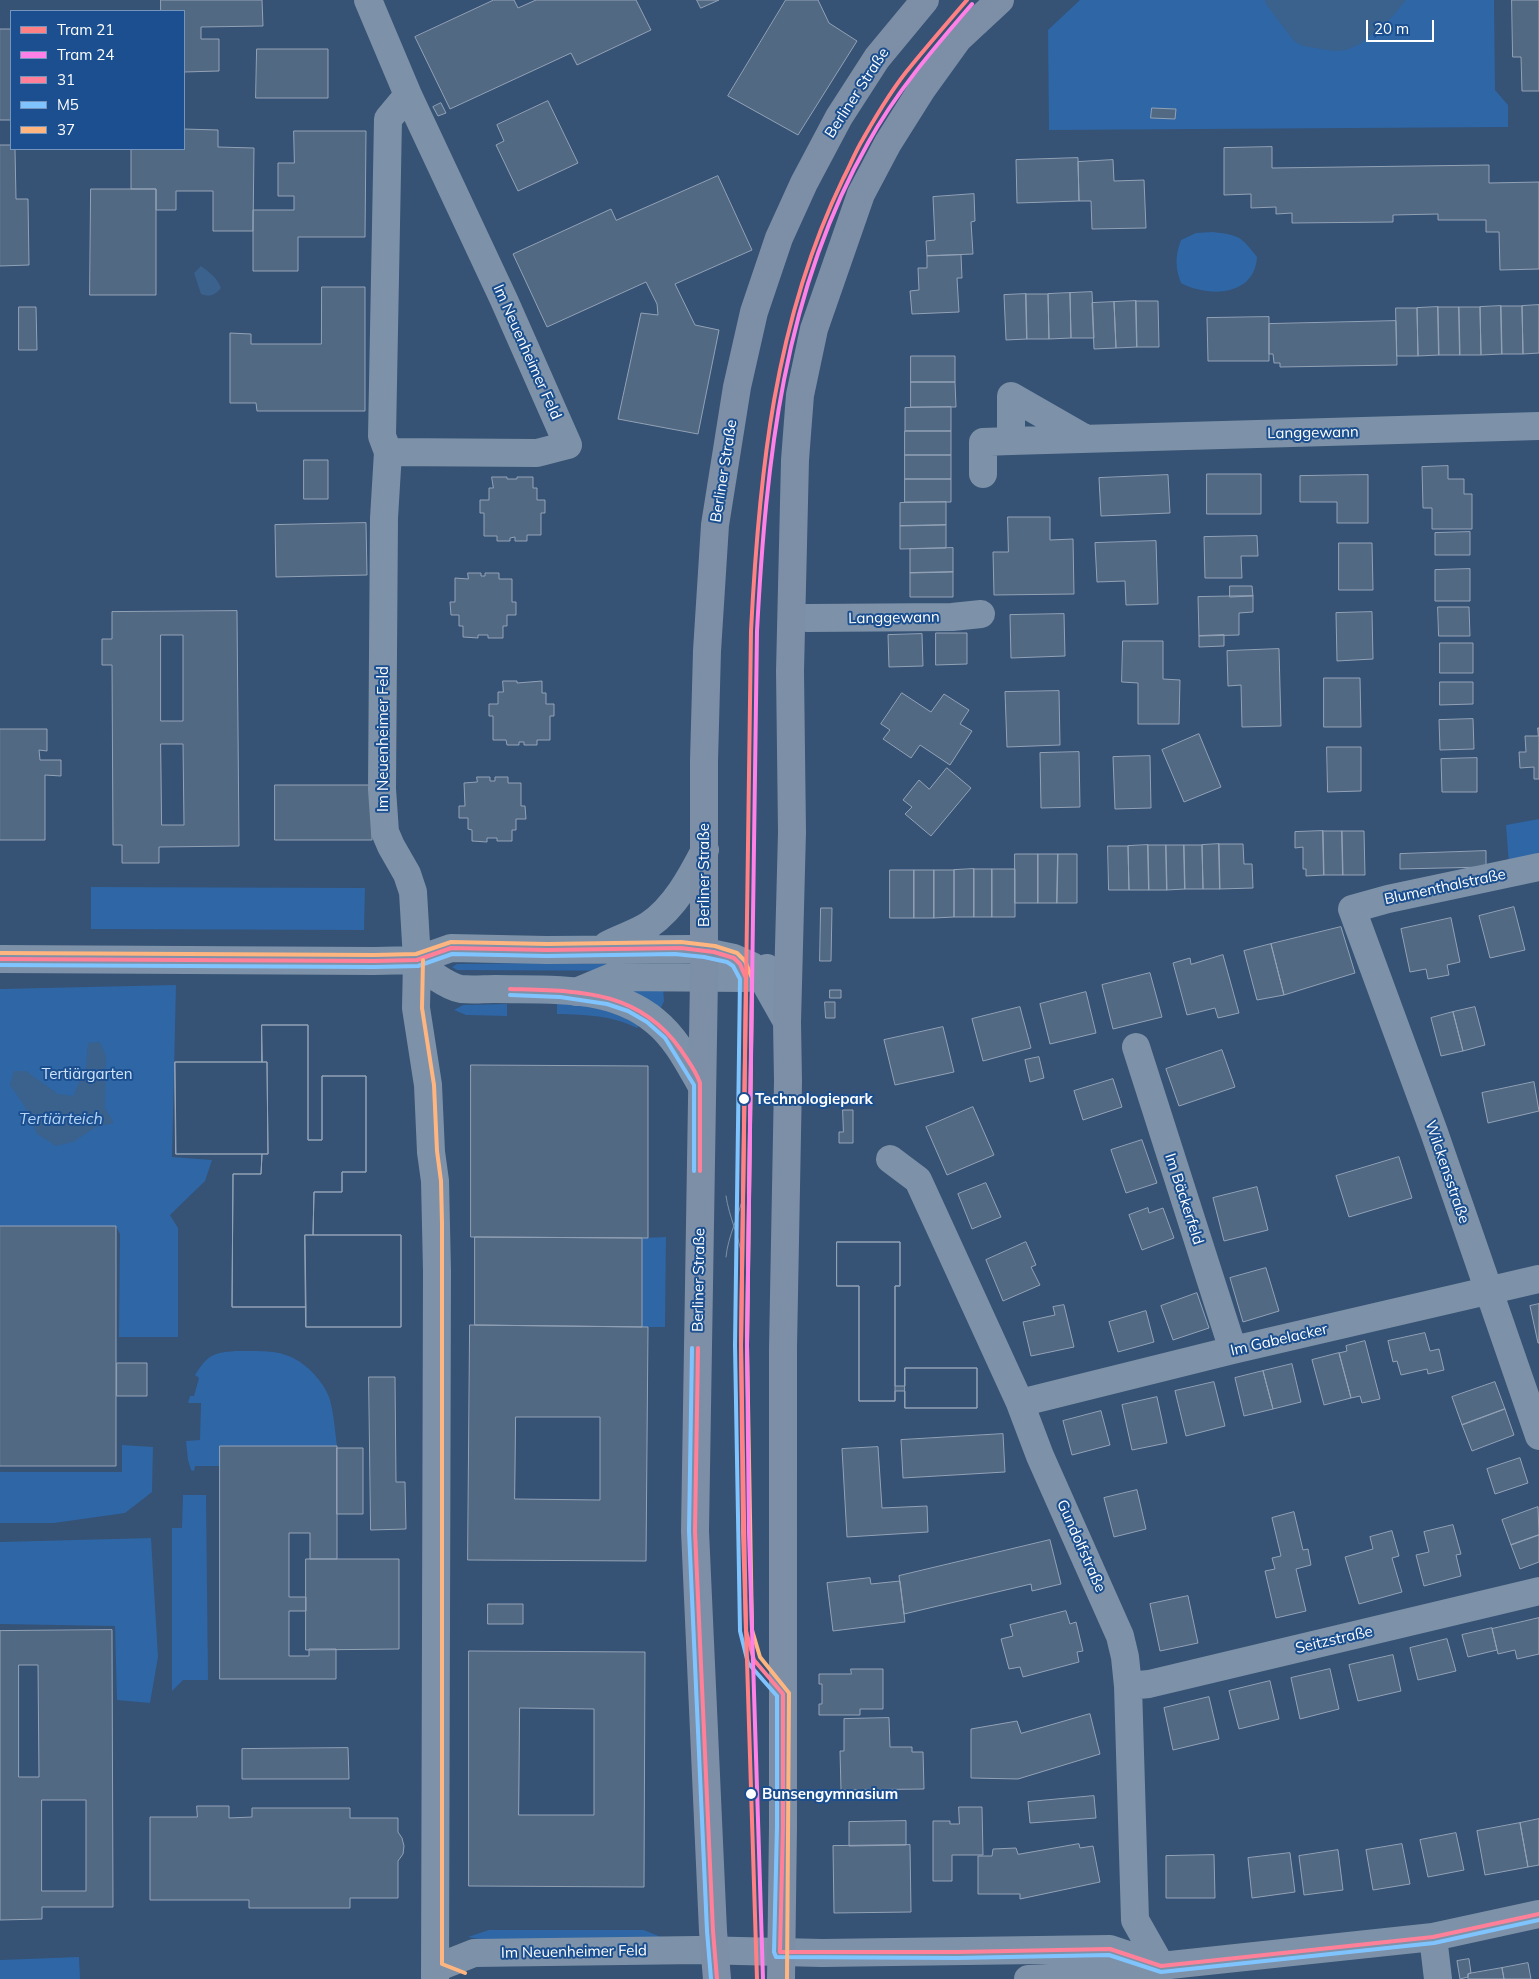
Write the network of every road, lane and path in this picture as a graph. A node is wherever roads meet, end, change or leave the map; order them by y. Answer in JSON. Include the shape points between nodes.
{"nodes":[{"id":1,"x":368,"y":0,"type":"edge"},
{"id":2,"x":924,"y":0,"type":"edge"},
{"id":3,"x":1000,"y":0,"type":"edge"},
{"id":4,"x":408,"y":95,"type":"junction"},
{"id":5,"x":1539,"y":426,"type":"edge"},
{"id":6,"x":1086,"y":439,"type":"junction"},
{"id":7,"x":1011,"y":441,"type":"junction"},
{"id":8,"x":388,"y":452,"type":"junction"},
{"id":9,"x":983,"y":474,"type":"dead end"},
{"id":10,"x":981,"y":614,"type":"dead end"},
{"id":11,"x":807,"y":618,"type":"dead end"},
{"id":12,"x":705,"y":850,"type":"junction"},
{"id":13,"x":1539,"y":867,"type":"edge"},
{"id":14,"x":1352,"y":909,"type":"joint"},
{"id":15,"x":789,"y":942,"type":"junction"},
{"id":16,"x":597,"y":949,"type":"junction"},
{"id":17,"x":0,"y":959,"type":"edge"},
{"id":18,"x":417,"y":960,"type":"junction"},
{"id":19,"x":704,"y":964,"type":"junction"},
{"id":20,"x":760,"y":974,"type":"junction"},
{"id":21,"x":576,"y":992,"type":"junction"},
{"id":22,"x":787,"y":1022,"type":"junction"},
{"id":23,"x":1136,"y":1047,"type":"dead end"},
{"id":24,"x":701,"y":1085,"type":"junction"},
{"id":25,"x":890,"y":1159,"type":"dead end"},
{"id":26,"x":1539,"y":1279,"type":"edge"},
{"id":27,"x":1488,"y":1292,"type":"junction"},
{"id":28,"x":1233,"y":1350,"type":"junction"},
{"id":29,"x":1020,"y":1403,"type":"junction"},
{"id":30,"x":1539,"y":1436,"type":"edge"},
{"id":31,"x":1539,"y":1591,"type":"edge"},
{"id":32,"x":1128,"y":1686,"type":"junction"},
{"id":33,"x":1539,"y":1914,"type":"edge"},
{"id":34,"x":1433,"y":1937,"type":"junction"},
{"id":35,"x":715,"y":1951,"type":"junction"},
{"id":36,"x":780,"y":1952,"type":"junction"},
{"id":37,"x":1161,"y":1972,"type":"edge"},
{"id":38,"x":435,"y":1974,"type":"edge"},
{"id":39,"x":463,"y":1979,"type":"edge"},
{"id":40,"x":717,"y":1979,"type":"edge"},
{"id":41,"x":781,"y":1979,"type":"edge"},
{"id":42,"x":1028,"y":1979,"type":"edge"},
{"id":43,"x":1438,"y":1979,"type":"edge"}],
"edges":[{"from":1,"to":4,"type":"street","name":"Im Neuenheimer Feld"},
{"from":2,"to":12,"type":"main road","name":"Berliner Straße","via":[[877,58],[839,117],[779,238],[754,312],[737,387],[715,525],[707,651]]},
{"from":3,"to":15,"type":"main road","via":[[958,40],[888,143],[861,194],[814,329],[800,394],[795,460]]},
{"from":4,"to":8,"type":"street","name":"Im Neuenheimer Feld","via":[[388,119],[382,436]]},
{"from":4,"to":8,"type":"street","name":"Im Neuenheimer Feld","via":[[568,445],[537,452]]},
{"from":5,"to":6,"type":"street","name":"Langgewann"},
{"from":6,"to":7,"type":"street","name":"Langgewann"},
{"from":6,"to":7,"type":"street","via":[[1011,396]]},
{"from":7,"to":9,"type":"street","name":"Langgewann","via":[[983,442]]},
{"from":8,"to":18,"type":"street","name":"Im Neuenheimer Feld","via":[[384,518],[383,813],[385,832],[413,892]]},
{"from":10,"to":11,"type":"street","name":"Langgewann"},
{"from":12,"to":16,"type":"street","via":[[691,878],[666,911],[648,925]]},
{"from":12,"to":19,"type":"main road","name":"Berliner Straße"},
{"from":13,"to":14,"type":"street","name":"Blumenthalstraße"},
{"from":14,"to":27,"type":"street","name":"Wilckensstraße","via":[[1434,1132]]},
{"from":15,"to":20,"type":"street"},
{"from":15,"to":22,"type":"main road"},
{"from":16,"to":18,"type":"street","via":[[451,948]]},
{"from":16,"to":19,"type":"street","via":[[675,948]]},
{"from":17,"to":18,"type":"street"},
{"from":18,"to":21,"type":"street","via":[[421,966],[459,988]]},
{"from":18,"to":38,"type":"street","name":"Im Neuenheimer Feld","via":[[416,1008],[428,1085],[436,1223]]},
{"from":19,"to":20,"type":"street","via":[[746,978]]},
{"from":19,"to":21,"type":"street","via":[[612,977]]},
{"from":19,"to":24,"type":"main road","name":"Berliner Straße"},
{"from":20,"to":22,"type":"street"},
{"from":21,"to":24,"type":"street","via":[[618,999],[655,1020],[682,1050]]},
{"from":22,"to":36,"type":"main road"},
{"from":23,"to":28,"type":"street","name":"Im Bäckerfeld"},
{"from":24,"to":35,"type":"main road","name":"Berliner Straße","via":[[695,1531]]},
{"from":25,"to":29,"type":"street","name":"Gundolfstraße","via":[[918,1180]]},
{"from":26,"to":27,"type":"street","name":"Im Gabelacker"},
{"from":27,"to":28,"type":"street","name":"Im Gabelacker"},
{"from":27,"to":30,"type":"street","name":"Wilckensstraße"},
{"from":28,"to":29,"type":"street","name":"Im Gabelacker"},
{"from":29,"to":32,"type":"street","name":"Gundolfstraße","via":[[1040,1456],[1114,1621],[1125,1657]]},
{"from":31,"to":32,"type":"street","name":"Seitzstraße","via":[[1149,1684]]},
{"from":32,"to":37,"type":"street","name":"Gundolfstraße","via":[[1135,1920]]},
{"from":33,"to":34,"type":"street"},
{"from":34,"to":37,"type":"street"},
{"from":34,"to":43,"type":"street"},
{"from":35,"to":36,"type":"street","name":"Im Neuenheimer Feld"},
{"from":35,"to":38,"type":"street","name":"Im Neuenheimer Feld","via":[[474,1952]]},
{"from":35,"to":40,"type":"main road","name":"Berliner Straße"},
{"from":36,"to":37,"type":"street","name":"Im Neuenheimer Feld","via":[[1110,1949]]},
{"from":36,"to":41,"type":"main road"},
{"from":37,"to":42,"type":"street"},
{"from":38,"to":39,"type":"street"}]}
